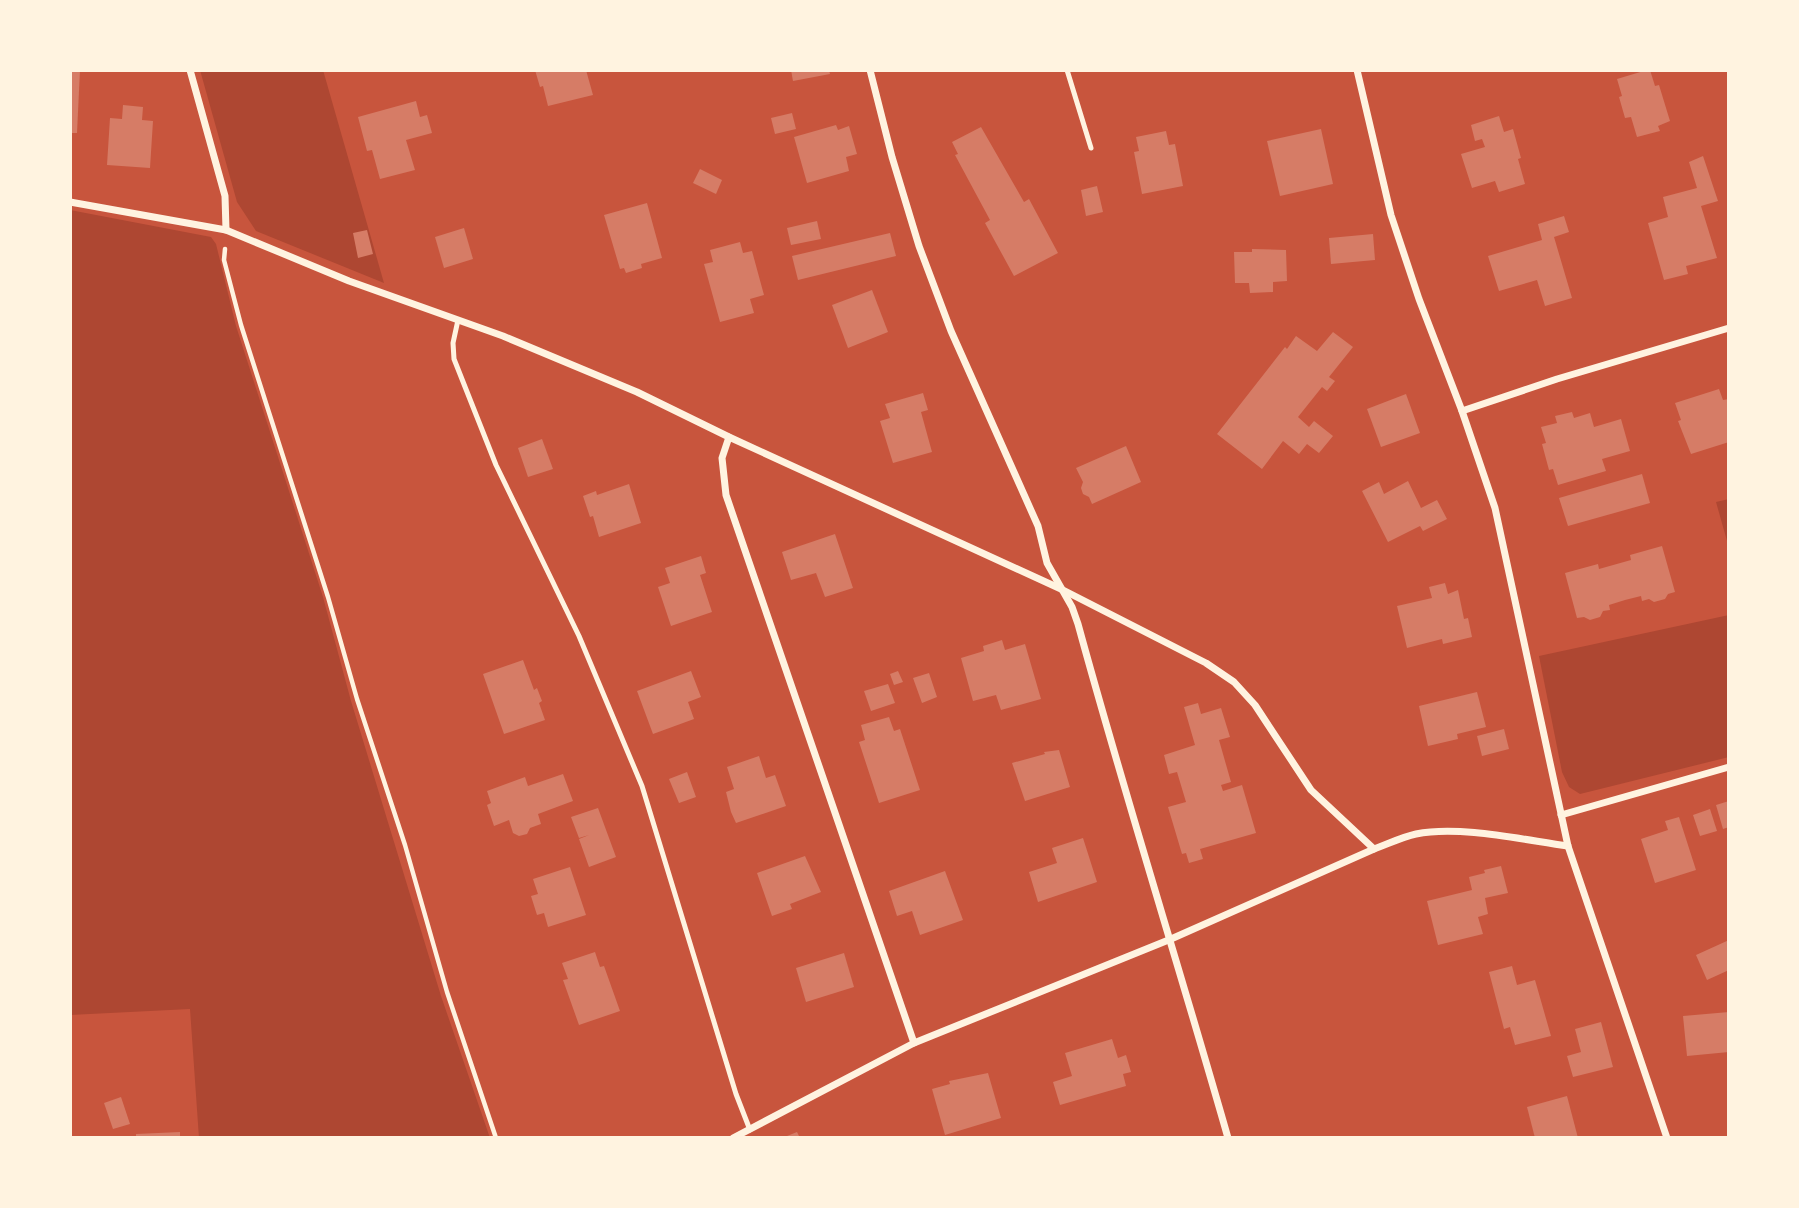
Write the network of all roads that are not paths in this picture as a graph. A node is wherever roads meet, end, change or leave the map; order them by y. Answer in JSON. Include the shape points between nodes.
{"nodes":[{"id":1,"x":190,"y":70,"type":"edge"},
{"id":2,"x":870,"y":70,"type":"edge"},
{"id":3,"x":1066,"y":70,"type":"edge"},
{"id":4,"x":1357,"y":70,"type":"edge"},
{"id":5,"x":1091,"y":148,"type":"dead end"},
{"id":6,"x":70,"y":202,"type":"edge"},
{"id":7,"x":226,"y":230,"type":"junction"},
{"id":8,"x":458,"y":320,"type":"junction"},
{"id":9,"x":1729,"y":328,"type":"edge"},
{"id":10,"x":1462,"y":411,"type":"junction"},
{"id":11,"x":729,"y":437,"type":"junction"},
{"id":12,"x":1061,"y":589,"type":"junction"},
{"id":13,"x":1729,"y":767,"type":"edge"},
{"id":14,"x":1561,"y":815,"type":"junction"},
{"id":15,"x":1568,"y":846,"type":"junction"},
{"id":16,"x":1374,"y":849,"type":"junction"},
{"id":17,"x":1171,"y":939,"type":"junction"},
{"id":18,"x":914,"y":1043,"type":"junction"},
{"id":19,"x":750,"y":1130,"type":"junction"},
{"id":20,"x":733,"y":1138,"type":"edge"},
{"id":21,"x":1228,"y":1138,"type":"edge"},
{"id":22,"x":1667,"y":1138,"type":"edge"}],
"edges":[{"from":1,"to":7,"type":"street","via":[[225,196]]},
{"from":2,"to":12,"type":"street","via":[[919,246]]},
{"from":3,"to":5,"type":"lane"},
{"from":4,"to":10,"type":"street","via":[[1391,215]]},
{"from":6,"to":7,"type":"street"},
{"from":7,"to":8,"type":"street"},
{"from":8,"to":11,"type":"street","via":[[626,387]]},
{"from":8,"to":19,"type":"lane","via":[[454,359],[496,465],[579,636],[642,786]]},
{"from":9,"to":10,"type":"street"},
{"from":10,"to":14,"type":"street","via":[[1496,508]]},
{"from":11,"to":12,"type":"street"},
{"from":11,"to":18,"type":"street","via":[[722,457],[726,495]]},
{"from":12,"to":16,"type":"street","via":[[1234,682],[1255,705],[1311,790]]},
{"from":12,"to":17,"type":"street","via":[[1078,624]]},
{"from":13,"to":14,"type":"street"},
{"from":14,"to":15,"type":"street"},
{"from":15,"to":16,"type":"street","via":[[1438,832],[1415,834]]},
{"from":15,"to":22,"type":"street"},
{"from":16,"to":17,"type":"street"},
{"from":17,"to":18,"type":"street"},
{"from":17,"to":21,"type":"street"},
{"from":18,"to":19,"type":"street"},
{"from":19,"to":20,"type":"street"}]}
